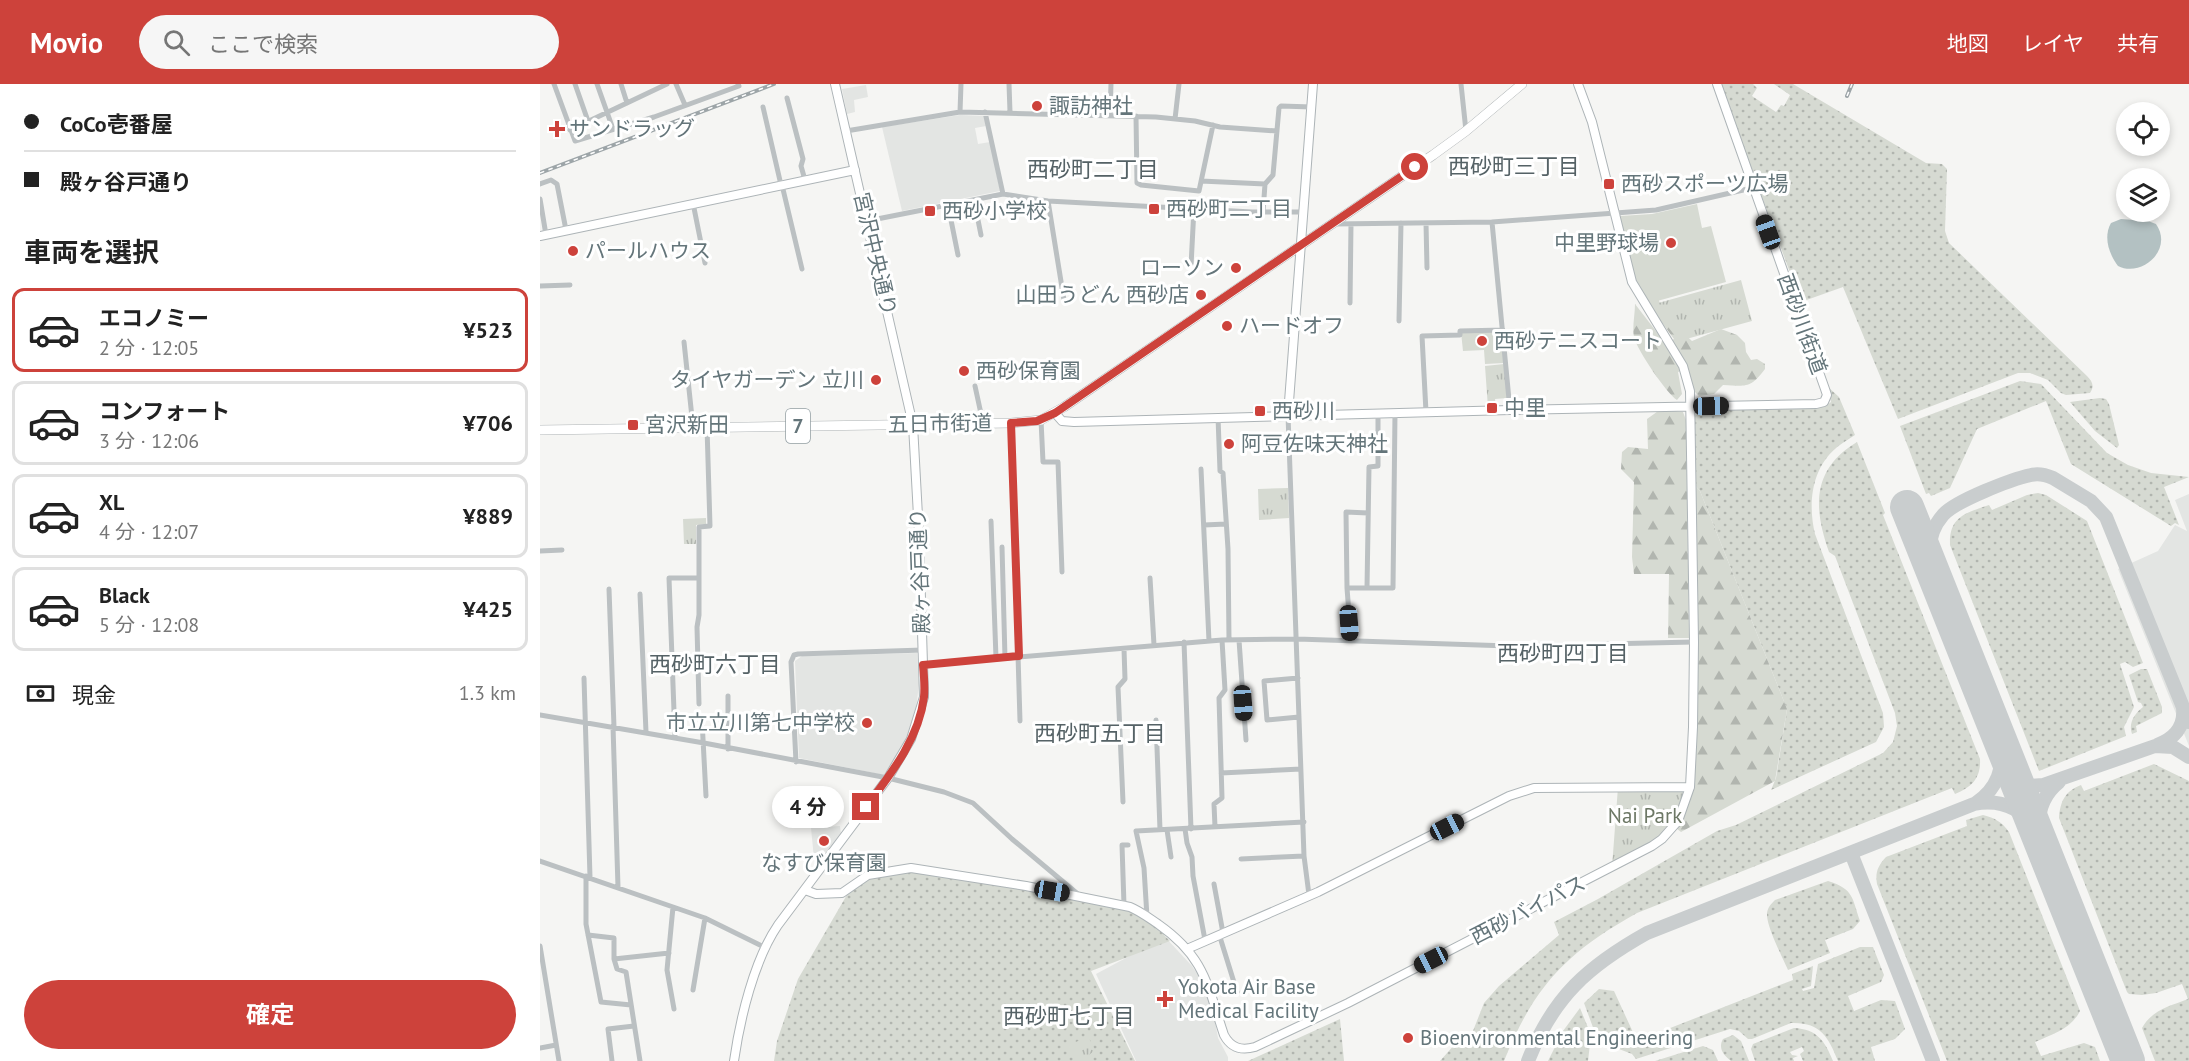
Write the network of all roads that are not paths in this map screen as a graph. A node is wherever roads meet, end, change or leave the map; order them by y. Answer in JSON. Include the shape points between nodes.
{"nodes":[{"id":1,"x":554,"y":84,"type":"edge"},
{"id":2,"x":575,"y":84,"type":"edge"},
{"id":3,"x":597,"y":84,"type":"edge"},
{"id":4,"x":621,"y":84,"type":"edge"},
{"id":5,"x":648,"y":84,"type":"edge"},
{"id":6,"x":668,"y":84,"type":"edge"},
{"id":7,"x":676,"y":84,"type":"edge"},
{"id":8,"x":738,"y":84,"type":"edge"},
{"id":9,"x":836,"y":84,"type":"edge"},
{"id":10,"x":961,"y":84,"type":"edge"},
{"id":11,"x":1009,"y":84,"type":"edge"},
{"id":12,"x":1111,"y":84,"type":"edge"},
{"id":13,"x":1179,"y":84,"type":"edge"},
{"id":14,"x":1313,"y":84,"type":"edge"},
{"id":15,"x":1461,"y":84,"type":"edge"},
{"id":16,"x":1522,"y":84,"type":"edge"},
{"id":17,"x":1578,"y":84,"type":"edge"},
{"id":18,"x":1717,"y":84,"type":"edge"},
{"id":19,"x":730,"y":86,"type":"edge"},
{"id":20,"x":650,"y":92,"type":"junction"},
{"id":21,"x":787,"y":98,"type":"dead end"},
{"id":22,"x":627,"y":103,"type":"junction"},
{"id":23,"x":685,"y":105,"type":"junction"},
{"id":24,"x":1312,"y":107,"type":"junction"},
{"id":25,"x":765,"y":110,"type":"dead end"},
{"id":26,"x":608,"y":112,"type":"junction"},
{"id":27,"x":960,"y":112,"type":"junction"},
{"id":28,"x":986,"y":112,"type":"junction"},
{"id":29,"x":1010,"y":112,"type":"junction"},
{"id":30,"x":1110,"y":114,"type":"junction"},
{"id":31,"x":1136,"y":116,"type":"junction"},
{"id":32,"x":1175,"y":119,"type":"junction"},
{"id":33,"x":588,"y":121,"type":"junction"},
{"id":34,"x":1213,"y":124,"type":"junction"},
{"id":35,"x":614,"y":129,"type":"junction"},
{"id":36,"x":570,"y":130,"type":"junction"},
{"id":37,"x":846,"y":131,"type":"junction"},
{"id":38,"x":1277,"y":131,"type":"junction"},
{"id":39,"x":1466,"y":132,"type":"junction"},
{"id":40,"x":855,"y":170,"type":"junction"},
{"id":41,"x":805,"y":180,"type":"junction"},
{"id":42,"x":1201,"y":181,"type":"junction"},
{"id":43,"x":540,"y":184,"type":"edge"},
{"id":44,"x":1265,"y":184,"type":"junction"},
{"id":45,"x":782,"y":185,"type":"junction"},
{"id":46,"x":1752,"y":188,"type":"junction"},
{"id":47,"x":1004,"y":194,"type":"junction"},
{"id":48,"x":540,"y":199,"type":"edge"},
{"id":49,"x":974,"y":200,"type":"junction"},
{"id":50,"x":1048,"y":201,"type":"junction"},
{"id":51,"x":693,"y":203,"type":"junction"},
{"id":52,"x":948,"y":205,"type":"junction"},
{"id":53,"x":1194,"y":208,"type":"junction"},
{"id":54,"x":1263,"y":212,"type":"junction"},
{"id":55,"x":1304,"y":212,"type":"junction"},
{"id":56,"x":1615,"y":213,"type":"junction"},
{"id":57,"x":867,"y":221,"type":"junction"},
{"id":58,"x":1492,"y":222,"type":"junction"},
{"id":59,"x":1401,"y":223,"type":"junction"},
{"id":60,"x":1426,"y":223,"type":"junction"},
{"id":61,"x":1331,"y":224,"type":"junction"},
{"id":62,"x":1351,"y":224,"type":"junction"},
{"id":63,"x":566,"y":230,"type":"junction"},
{"id":64,"x":543,"y":235,"type":"edge"},
{"id":65,"x":981,"y":235,"type":"dead end"},
{"id":66,"x":1302,"y":245,"type":"junction"},
{"id":67,"x":958,"y":255,"type":"dead end"},
{"id":68,"x":705,"y":263,"type":"dead end"},
{"id":69,"x":1191,"y":266,"type":"dead end"},
{"id":70,"x":1427,"y":268,"type":"dead end"},
{"id":71,"x":802,"y":269,"type":"dead end"},
{"id":72,"x":570,"y":285,"type":"dead end"},
{"id":73,"x":540,"y":286,"type":"edge"},
{"id":74,"x":1064,"y":300,"type":"dead end"},
{"id":75,"x":1350,"y":303,"type":"dead end"},
{"id":76,"x":1399,"y":321,"type":"dead end"},
{"id":77,"x":1503,"y":330,"type":"junction"},
{"id":78,"x":684,"y":342,"type":"dead end"},
{"id":79,"x":975,"y":386,"type":"dead end"},
{"id":80,"x":1690,"y":406,"type":"junction"},
{"id":81,"x":1510,"y":410,"type":"junction"},
{"id":82,"x":1426,"y":412,"type":"junction"},
{"id":83,"x":1055,"y":413,"type":"junction"},
{"id":84,"x":1378,"y":413,"type":"junction"},
{"id":85,"x":1395,"y":413,"type":"junction"},
{"id":86,"x":1288,"y":416,"type":"junction"},
{"id":87,"x":1218,"y":417,"type":"junction"},
{"id":88,"x":1041,"y":420,"type":"junction"},
{"id":89,"x":983,"y":423,"type":"junction"},
{"id":90,"x":1011,"y":423,"type":"junction"},
{"id":91,"x":914,"y":424,"type":"junction"},
{"id":92,"x":693,"y":427,"type":"junction"},
{"id":93,"x":707,"y":427,"type":"junction"},
{"id":94,"x":540,"y":430,"type":"edge"},
{"id":95,"x":1201,"y":469,"type":"dead end"},
{"id":96,"x":1368,"y":513,"type":"junction"},
{"id":97,"x":991,"y":521,"type":"dead end"},
{"id":98,"x":1226,"y":524,"type":"junction"},
{"id":99,"x":1204,"y":525,"type":"junction"},
{"id":100,"x":1002,"y":547,"type":"dead end"},
{"id":101,"x":562,"y":550,"type":"dead end"},
{"id":102,"x":540,"y":551,"type":"edge"},
{"id":103,"x":993,"y":566,"type":"junction"},
{"id":104,"x":1002,"y":566,"type":"junction"},
{"id":105,"x":1062,"y":572,"type":"dead end"},
{"id":106,"x":699,"y":578,"type":"junction"},
{"id":107,"x":1150,"y":578,"type":"dead end"},
{"id":108,"x":1347,"y":588,"type":"junction"},
{"id":109,"x":1367,"y":588,"type":"junction"},
{"id":110,"x":609,"y":589,"type":"dead end"},
{"id":111,"x":640,"y":594,"type":"dead end"},
{"id":112,"x":1297,"y":639,"type":"junction"},
{"id":113,"x":1226,"y":640,"type":"junction"},
{"id":114,"x":1239,"y":640,"type":"junction"},
{"id":115,"x":1351,"y":640,"type":"junction"},
{"id":116,"x":1209,"y":641,"type":"junction"},
{"id":117,"x":1184,"y":642,"type":"junction"},
{"id":118,"x":1694,"y":642,"type":"junction"},
{"id":119,"x":1154,"y":645,"type":"junction"},
{"id":120,"x":1124,"y":649,"type":"junction"},
{"id":121,"x":923,"y":650,"type":"junction"},
{"id":122,"x":1019,"y":656,"type":"junction"},
{"id":123,"x":1005,"y":657,"type":"junction"},
{"id":124,"x":996,"y":658,"type":"junction"},
{"id":125,"x":923,"y":665,"type":"junction"},
{"id":126,"x":584,"y":678,"type":"dead end"},
{"id":127,"x":1298,"y":678,"type":"junction"},
{"id":128,"x":728,"y":696,"type":"dead end"},
{"id":129,"x":699,"y":704,"type":"dead end"},
{"id":130,"x":540,"y":715,"type":"edge"},
{"id":131,"x":1299,"y":717,"type":"junction"},
{"id":132,"x":702,"y":720,"type":"dead end"},
{"id":133,"x":1156,"y":720,"type":"dead end"},
{"id":134,"x":1020,"y":721,"type":"dead end"},
{"id":135,"x":585,"y":722,"type":"junction"},
{"id":136,"x":614,"y":726,"type":"junction"},
{"id":137,"x":646,"y":732,"type":"junction"},
{"id":138,"x":675,"y":738,"type":"junction"},
{"id":139,"x":1246,"y":740,"type":"dead end"},
{"id":140,"x":704,"y":743,"type":"junction"},
{"id":141,"x":728,"y":748,"type":"junction"},
{"id":142,"x":796,"y":762,"type":"junction"},
{"id":143,"x":1301,"y":769,"type":"junction"},
{"id":144,"x":1221,"y":773,"type":"junction"},
{"id":145,"x":888,"y":778,"type":"junction"},
{"id":146,"x":1690,"y":788,"type":"junction"},
{"id":147,"x":706,"y":796,"type":"dead end"},
{"id":148,"x":1123,"y":802,"type":"dead end"},
{"id":149,"x":1304,"y":822,"type":"junction"},
{"id":150,"x":1215,"y":827,"type":"junction"},
{"id":151,"x":1188,"y":829,"type":"junction"},
{"id":152,"x":1163,"y":830,"type":"junction"},
{"id":153,"x":1128,"y":845,"type":"dead end"},
{"id":154,"x":1304,"y":856,"type":"junction"},
{"id":155,"x":1171,"y":857,"type":"dead end"},
{"id":156,"x":1241,"y":858,"type":"dead end"},
{"id":157,"x":540,"y":861,"type":"edge"},
{"id":158,"x":588,"y":876,"type":"junction"},
{"id":159,"x":1214,"y":884,"type":"dead end"},
{"id":160,"x":618,"y":887,"type":"junction"},
{"id":161,"x":805,"y":890,"type":"junction"},
{"id":162,"x":1309,"y":895,"type":"junction"},
{"id":163,"x":1080,"y":896,"type":"junction"},
{"id":164,"x":1124,"y":905,"type":"junction"},
{"id":165,"x":673,"y":907,"type":"junction"},
{"id":166,"x":1147,"y":917,"type":"junction"},
{"id":167,"x":705,"y":918,"type":"junction"},
{"id":168,"x":1221,"y":934,"type":"junction"},
{"id":169,"x":588,"y":935,"type":"junction"},
{"id":170,"x":1205,"y":940,"type":"junction"},
{"id":171,"x":540,"y":946,"type":"edge"},
{"id":172,"x":765,"y":947,"type":"junction"},
{"id":173,"x":1187,"y":949,"type":"junction"},
{"id":174,"x":669,"y":953,"type":"junction"},
{"id":175,"x":614,"y":959,"type":"junction"},
{"id":176,"x":693,"y":990,"type":"dead end"},
{"id":177,"x":1237,"y":992,"type":"dead end"},
{"id":178,"x":631,"y":1005,"type":"junction"},
{"id":179,"x":674,"y":1009,"type":"dead end"},
{"id":180,"x":634,"y":1026,"type":"junction"},
{"id":181,"x":556,"y":1045,"type":"junction"},
{"id":182,"x":540,"y":1048,"type":"edge"},
{"id":183,"x":559,"y":1061,"type":"edge"},
{"id":184,"x":612,"y":1061,"type":"edge"},
{"id":185,"x":640,"y":1061,"type":"edge"},
{"id":186,"x":734,"y":1061,"type":"edge"}],
"edges":[{"from":1,"to":36,"type":"street"},
{"from":2,"to":33,"type":"street"},
{"from":3,"to":26,"type":"street"},
{"from":4,"to":22,"type":"street"},
{"from":5,"to":20,"type":"street"},
{"from":6,"to":20,"type":"street"},
{"from":7,"to":23,"type":"street"},
{"from":8,"to":19,"type":"street"},
{"from":9,"to":37,"type":"street","name":"宮沢中央通り"},
{"from":10,"to":27,"type":"street"},
{"from":11,"to":29,"type":"street"},
{"from":12,"to":30,"type":"street"},
{"from":13,"to":32,"type":"street"},
{"from":14,"to":24,"type":"street"},
{"from":15,"to":39,"type":"street"},
{"from":16,"to":39,"type":"main road","name":"五日市街道","number":"7"},
{"from":17,"to":56,"type":"street","name":"西砂バイパス"},
{"from":18,"to":46,"type":"street","name":"西砂川街道"},
{"from":19,"to":23,"type":"street"},
{"from":20,"to":22,"type":"street"},
{"from":21,"to":41,"type":"street"},
{"from":22,"to":26,"type":"street"},
{"from":23,"to":35,"type":"street"},
{"from":24,"to":38,"type":"street","via":[[1281,106]]},
{"from":24,"to":55,"type":"street"},
{"from":25,"to":45,"type":"street"},
{"from":26,"to":33,"type":"street"},
{"from":26,"to":35,"type":"street"},
{"from":27,"to":28,"type":"street"},
{"from":27,"to":37,"type":"street"},
{"from":28,"to":29,"type":"street"},
{"from":28,"to":47,"type":"street"},
{"from":29,"to":30,"type":"street"},
{"from":30,"to":31,"type":"street"},
{"from":31,"to":32,"type":"street"},
{"from":31,"to":42,"type":"street","via":[[1137,183],[1199,191]]},
{"from":32,"to":34,"type":"street"},
{"from":33,"to":36,"type":"street"},
{"from":34,"to":38,"type":"street"},
{"from":34,"to":42,"type":"street"},
{"from":35,"to":36,"type":"street","via":[[575,141]]},
{"from":37,"to":40,"type":"street","name":"宮沢中央通り"},
{"from":38,"to":44,"type":"street","via":[[1273,175]]},
{"from":39,"to":61,"type":"main road","name":"五日市街道","number":"7"},
{"from":40,"to":41,"type":"street"},
{"from":40,"to":57,"type":"street","name":"宮沢中央通り"},
{"from":41,"to":45,"type":"street"},
{"from":42,"to":44,"type":"street"},
{"from":43,"to":63,"type":"street","via":[[551,180],[557,184]]},
{"from":44,"to":54,"type":"street"},
{"from":45,"to":51,"type":"street"},
{"from":45,"to":71,"type":"street"},
{"from":46,"to":56,"type":"street","via":[[1656,210]]},
{"from":46,"to":80,"type":"street","name":"西砂川街道","via":[[1827,399],[1816,404]]},
{"from":47,"to":49,"type":"street"},
{"from":47,"to":50,"type":"street"},
{"from":48,"to":64,"type":"street"},
{"from":49,"to":52,"type":"street"},
{"from":49,"to":65,"type":"street"},
{"from":50,"to":53,"type":"street"},
{"from":50,"to":74,"type":"street"},
{"from":51,"to":63,"type":"street"},
{"from":51,"to":68,"type":"street"},
{"from":52,"to":57,"type":"street"},
{"from":52,"to":67,"type":"street"},
{"from":53,"to":54,"type":"street"},
{"from":53,"to":69,"type":"street"},
{"from":54,"to":55,"type":"street"},
{"from":55,"to":66,"type":"street"},
{"from":56,"to":58,"type":"street"},
{"from":56,"to":80,"type":"street","name":"西砂バイパス","via":[[1632,282],[1683,366]]},
{"from":57,"to":91,"type":"street","name":"宮沢中央通り"},
{"from":58,"to":60,"type":"street"},
{"from":58,"to":77,"type":"street"},
{"from":59,"to":60,"type":"street"},
{"from":59,"to":62,"type":"street"},
{"from":59,"to":76,"type":"street"},
{"from":60,"to":70,"type":"street"},
{"from":61,"to":62,"type":"street"},
{"from":61,"to":66,"type":"main road","name":"五日市街道","number":"7"},
{"from":62,"to":75,"type":"street"},
{"from":63,"to":64,"type":"street"},
{"from":66,"to":83,"type":"main road","name":"五日市街道","number":"7"},
{"from":66,"to":86,"type":"street"},
{"from":72,"to":73,"type":"street"},
{"from":77,"to":81,"type":"street"},
{"from":77,"to":82,"type":"street","via":[[1422,336]]},
{"from":78,"to":92,"type":"street"},
{"from":79,"to":89,"type":"street"},
{"from":80,"to":81,"type":"street"},
{"from":80,"to":118,"type":"street","name":"西砂バイパス"},
{"from":81,"to":82,"type":"street"},
{"from":82,"to":85,"type":"street"},
{"from":83,"to":87,"type":"street","via":[[1067,422]]},
{"from":83,"to":88,"type":"main road","name":"五日市街道","number":"7"},
{"from":84,"to":85,"type":"street"},
{"from":84,"to":86,"type":"street"},
{"from":84,"to":96,"type":"street","via":[[1378,466],[1369,466]]},
{"from":85,"to":109,"type":"street","via":[[1393,588]]},
{"from":86,"to":87,"type":"street"},
{"from":86,"to":112,"type":"street"},
{"from":87,"to":98,"type":"street","via":[[1216,462],[1223,473]]},
{"from":88,"to":90,"type":"main road","name":"五日市街道","number":"7"},
{"from":88,"to":105,"type":"street","via":[[1043,462],[1058,462]]},
{"from":89,"to":90,"type":"main road","name":"五日市街道","number":"7"},
{"from":89,"to":91,"type":"main road","name":"五日市街道","number":"7"},
{"from":90,"to":122,"type":"street"},
{"from":91,"to":93,"type":"main road","name":"五日市街道","number":"7"},
{"from":91,"to":121,"type":"street","name":"殿ヶ谷戸通り"},
{"from":92,"to":93,"type":"main road","name":"五日市街道","number":"7"},
{"from":92,"to":94,"type":"main road","name":"五日市街道","number":"7"},
{"from":93,"to":106,"type":"street","via":[[710,526],[699,527]]},
{"from":95,"to":99,"type":"street"},
{"from":96,"to":108,"type":"street","via":[[1346,512]]},
{"from":96,"to":109,"type":"street"},
{"from":97,"to":103,"type":"street"},
{"from":98,"to":99,"type":"street"},
{"from":98,"to":113,"type":"street"},
{"from":99,"to":116,"type":"street"},
{"from":100,"to":104,"type":"street"},
{"from":101,"to":102,"type":"street"},
{"from":103,"to":104,"type":"street"},
{"from":103,"to":124,"type":"street"},
{"from":104,"to":123,"type":"street"},
{"from":106,"to":129,"type":"street"},
{"from":106,"to":138,"type":"street","via":[[669,578]]},
{"from":107,"to":119,"type":"street"},
{"from":108,"to":109,"type":"street"},
{"from":108,"to":115,"type":"street"},
{"from":110,"to":136,"type":"street"},
{"from":111,"to":137,"type":"street"},
{"from":112,"to":114,"type":"street"},
{"from":112,"to":115,"type":"street"},
{"from":112,"to":127,"type":"street"},
{"from":113,"to":114,"type":"street"},
{"from":113,"to":116,"type":"street"},
{"from":113,"to":144,"type":"street","via":[[1225,690],[1219,698]]},
{"from":114,"to":139,"type":"street"},
{"from":115,"to":118,"type":"street","via":[[1509,646]]},
{"from":116,"to":117,"type":"street"},
{"from":117,"to":119,"type":"street"},
{"from":117,"to":151,"type":"street"},
{"from":118,"to":146,"type":"street","name":"西砂バイパス"},
{"from":119,"to":120,"type":"street"},
{"from":120,"to":122,"type":"street"},
{"from":120,"to":148,"type":"street","via":[[1125,679],[1119,687]]},
{"from":121,"to":125,"type":"street","name":"殿ヶ谷戸通り"},
{"from":121,"to":142,"type":"street","via":[[794,655],[791,662]]},
{"from":122,"to":123,"type":"street"},
{"from":122,"to":134,"type":"street"},
{"from":123,"to":124,"type":"street"},
{"from":124,"to":125,"type":"street"},
{"from":125,"to":145,"type":"street","name":"殿ヶ谷戸通り","via":[[924,697],[917,725]]},
{"from":126,"to":135,"type":"street"},
{"from":127,"to":131,"type":"street"},
{"from":127,"to":131,"type":"street","via":[[1264,681],[1267,720]]},
{"from":128,"to":141,"type":"street"},
{"from":130,"to":135,"type":"street"},
{"from":131,"to":143,"type":"street"},
{"from":132,"to":140,"type":"street"},
{"from":133,"to":152,"type":"street"},
{"from":135,"to":136,"type":"street"},
{"from":135,"to":158,"type":"street"},
{"from":136,"to":137,"type":"street"},
{"from":136,"to":160,"type":"street"},
{"from":137,"to":138,"type":"street"},
{"from":138,"to":140,"type":"street"},
{"from":140,"to":141,"type":"street"},
{"from":140,"to":147,"type":"street"},
{"from":141,"to":142,"type":"street"},
{"from":142,"to":145,"type":"street"},
{"from":143,"to":144,"type":"street"},
{"from":143,"to":149,"type":"street"},
{"from":144,"to":150,"type":"street","via":[[1222,798],[1214,804]]},
{"from":145,"to":161,"type":"street","name":"殿ヶ谷戸通り"},
{"from":145,"to":163,"type":"street","via":[[974,803]]},
{"from":146,"to":162,"type":"street","via":[[1534,788],[1509,796]]},
{"from":146,"to":173,"type":"street","name":"西砂バイパス","via":[[1678,821],[1652,846],[1255,1047],[1243,1050],[1229,1043],[1203,971]]},
{"from":149,"to":150,"type":"street"},
{"from":149,"to":154,"type":"street"},
{"from":150,"to":151,"type":"street"},
{"from":151,"to":152,"type":"street"},
{"from":151,"to":170,"type":"street","via":[[1187,843]]},
{"from":152,"to":155,"type":"street"},
{"from":152,"to":166,"type":"street","via":[[1136,831],[1144,868]]},
{"from":153,"to":164,"type":"street","via":[[1122,845]]},
{"from":154,"to":156,"type":"street"},
{"from":154,"to":162,"type":"street"},
{"from":157,"to":158,"type":"street"},
{"from":158,"to":160,"type":"street"},
{"from":158,"to":169,"type":"street"},
{"from":159,"to":168,"type":"street"},
{"from":160,"to":165,"type":"street"},
{"from":161,"to":163,"type":"street","name":"西砂バイパス","via":[[816,894],[842,893],[867,875],[911,868]]},
{"from":161,"to":172,"type":"street","name":"殿ヶ谷戸通り"},
{"from":162,"to":168,"type":"street"},
{"from":163,"to":164,"type":"street","name":"西砂バイパス"},
{"from":164,"to":166,"type":"street","name":"西砂バイパス"},
{"from":165,"to":167,"type":"street"},
{"from":165,"to":174,"type":"street"},
{"from":166,"to":173,"type":"street","name":"西砂バイパス"},
{"from":167,"to":172,"type":"street"},
{"from":167,"to":176,"type":"street"},
{"from":168,"to":170,"type":"street"},
{"from":168,"to":177,"type":"street"},
{"from":169,"to":175,"type":"street","via":[[614,938]]},
{"from":169,"to":178,"type":"street","via":[[602,1002]]},
{"from":170,"to":173,"type":"street"},
{"from":171,"to":181,"type":"street"},
{"from":172,"to":186,"type":"street","name":"殿ヶ谷戸通り"},
{"from":174,"to":175,"type":"street"},
{"from":174,"to":179,"type":"street","via":[[667,970]]},
{"from":175,"to":178,"type":"street","via":[[617,969],[626,972]]},
{"from":178,"to":180,"type":"street"},
{"from":180,"to":184,"type":"street","via":[[608,1029]]},
{"from":180,"to":185,"type":"street"},
{"from":181,"to":182,"type":"street"},
{"from":181,"to":183,"type":"street"}]}
